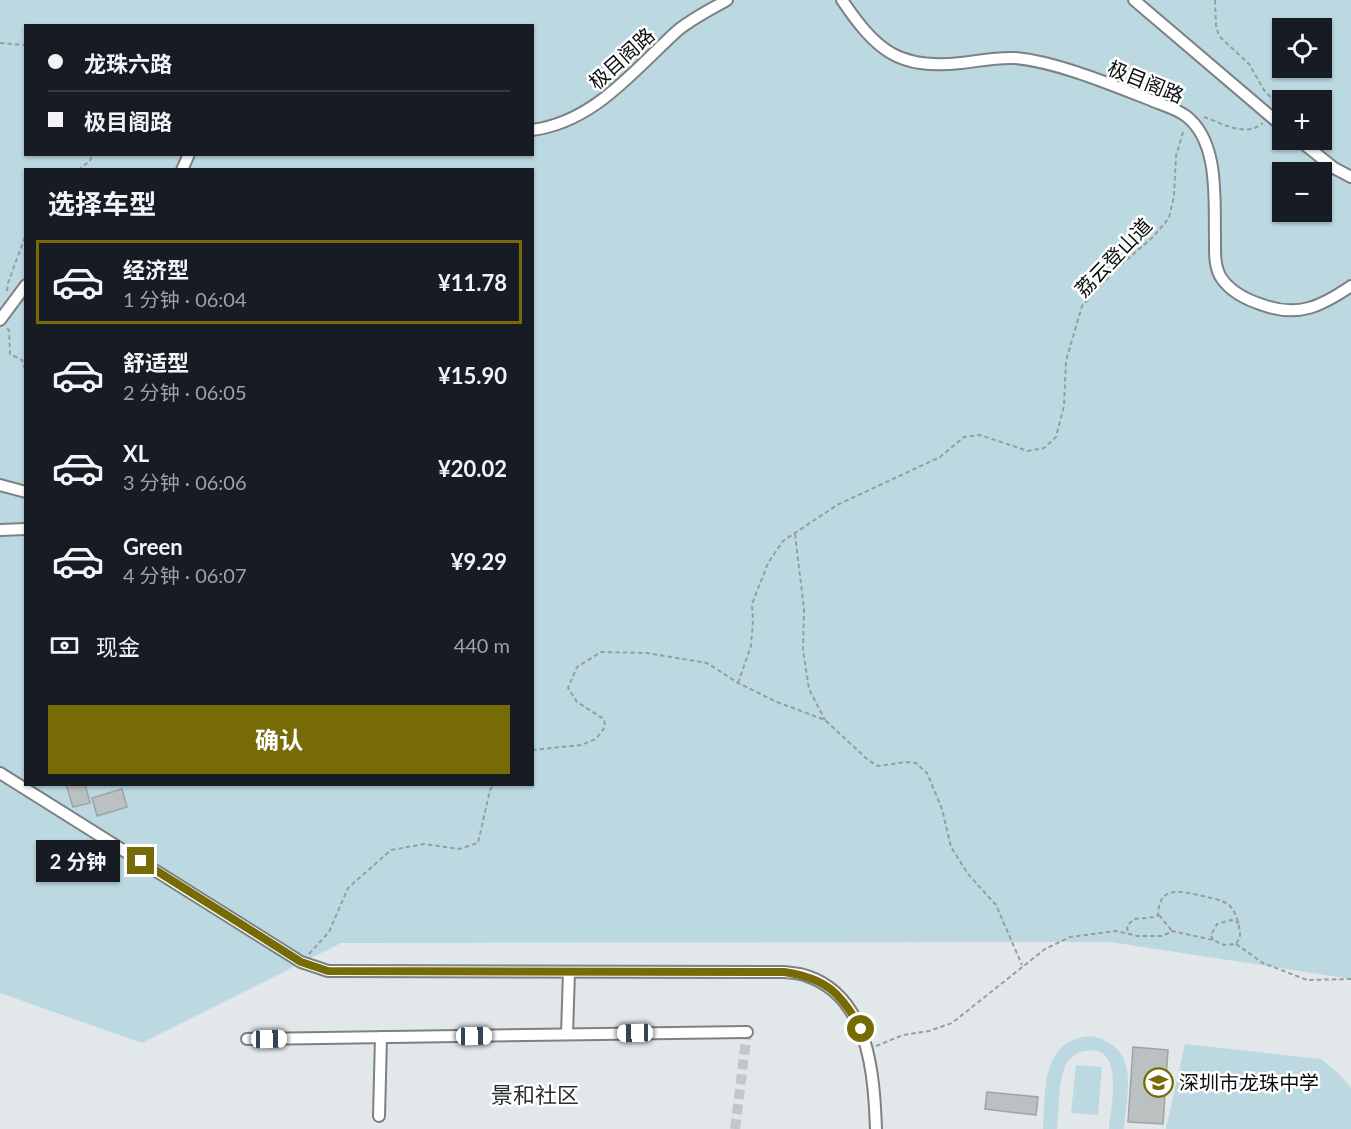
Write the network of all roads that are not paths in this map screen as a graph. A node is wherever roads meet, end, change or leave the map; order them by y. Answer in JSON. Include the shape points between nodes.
{"nodes":[{"id":1,"x":727,"y":0,"type":"edge"},
{"id":2,"x":842,"y":0,"type":"edge"},
{"id":3,"x":1134,"y":0,"type":"edge"},
{"id":4,"x":1272,"y":118,"type":"edge"},
{"id":5,"x":534,"y":130,"type":"edge"},
{"id":6,"x":1312,"y":150,"type":"edge"},
{"id":7,"x":1351,"y":177,"type":"edge"},
{"id":8,"x":1351,"y":286,"type":"edge"},
{"id":9,"x":24,"y":288,"type":"edge"},
{"id":10,"x":2,"y":319,"type":"edge"},
{"id":11,"x":0,"y":485,"type":"edge"},
{"id":12,"x":24,"y":491,"type":"edge"},
{"id":13,"x":24,"y":529,"type":"edge"},
{"id":14,"x":0,"y":530,"type":"edge"},
{"id":15,"x":0,"y":773,"type":"edge"},
{"id":16,"x":569,"y":972,"type":"junction"},
{"id":17,"x":747,"y":1032,"type":"dead end"},
{"id":18,"x":567,"y":1034,"type":"junction"},
{"id":19,"x":381,"y":1037,"type":"junction"},
{"id":20,"x":247,"y":1039,"type":"dead end"},
{"id":21,"x":379,"y":1116,"type":"dead end"},
{"id":22,"x":876,"y":1129,"type":"edge"}],
"edges":[{"from":1,"to":5,"type":"street","name":"极目阁路","via":[[677,31],[599,103],[566,121]]},
{"from":2,"to":8,"type":"street","name":"极目阁路","via":[[872,38],[903,60],[930,65],[997,58],[1032,60],[1120,88],[1183,114],[1198,129],[1208,152],[1215,257],[1217,270],[1228,287],[1246,299],[1290,312],[1318,305]]},
{"from":3,"to":4,"type":"street"},
{"from":6,"to":7,"type":"street"},
{"from":9,"to":10,"type":"street"},
{"from":11,"to":12,"type":"street"},
{"from":13,"to":14,"type":"street"},
{"from":15,"to":16,"type":"street","via":[[301,962],[339,972]]},
{"from":16,"to":18,"type":"street"},
{"from":16,"to":22,"type":"street","via":[[784,972],[822,982],[838,994],[861,1029]]},
{"from":17,"to":18,"type":"street"},
{"from":18,"to":19,"type":"street"},
{"from":19,"to":20,"type":"street"},
{"from":19,"to":21,"type":"street"}]}
